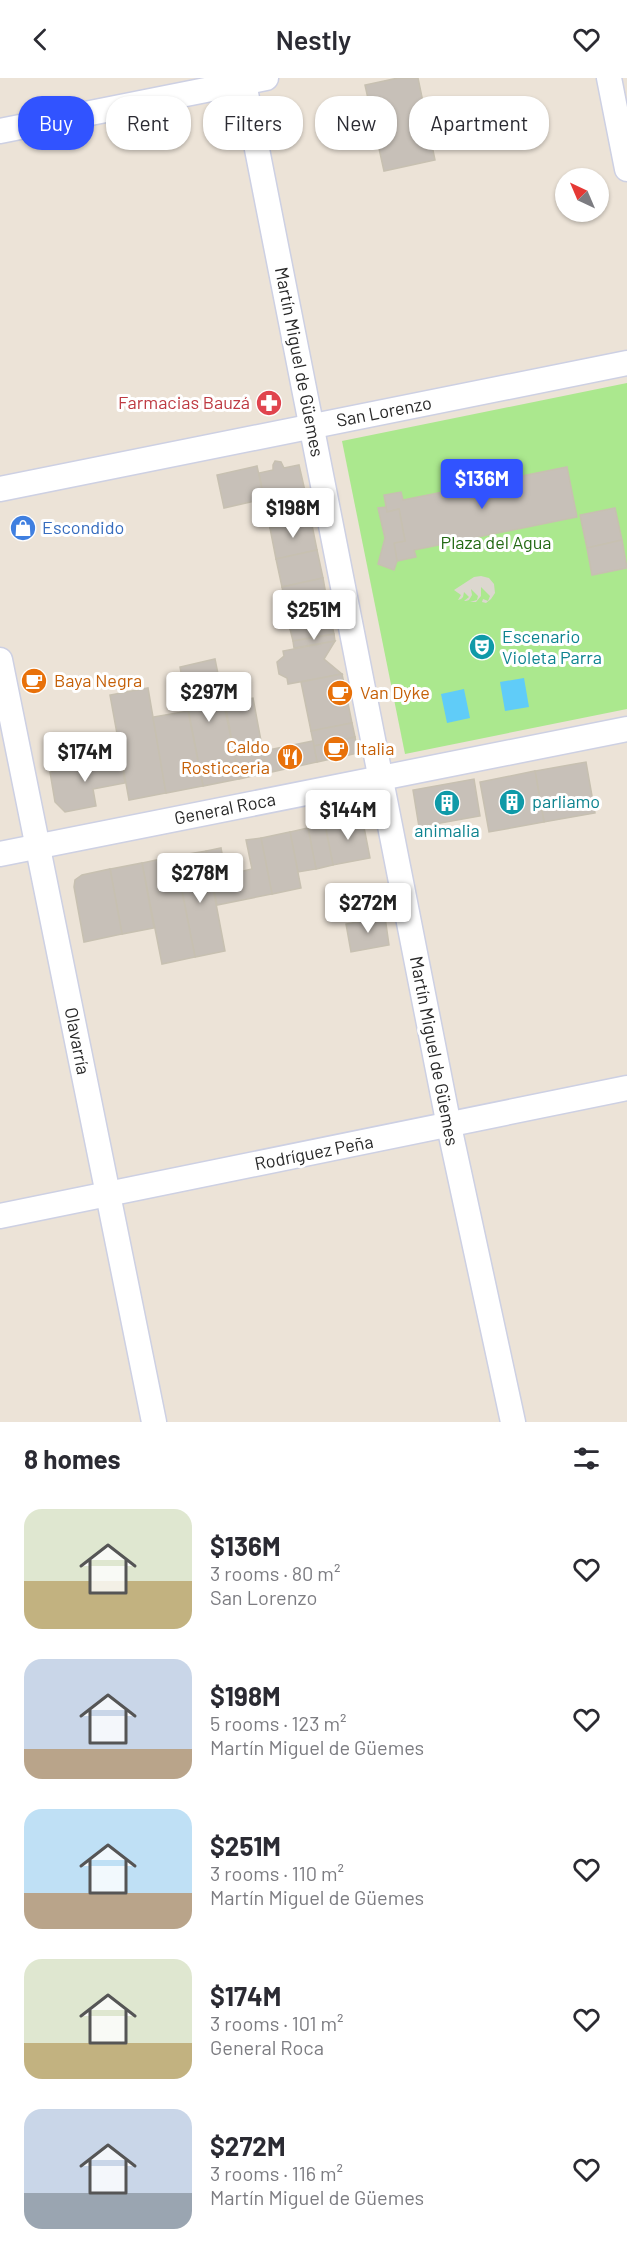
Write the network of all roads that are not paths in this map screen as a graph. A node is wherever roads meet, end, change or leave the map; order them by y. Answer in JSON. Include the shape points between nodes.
{"nodes":[{"id":1,"x":609,"y":78,"type":"edge"},
{"id":2,"x":251,"y":80,"type":"edge"},
{"id":3,"x":0,"y":132,"type":"edge"},
{"id":4,"x":627,"y":169,"type":"edge"},
{"id":5,"x":627,"y":363,"type":"edge"},
{"id":6,"x":312,"y":427,"type":"junction"},
{"id":7,"x":0,"y":489,"type":"edge"},
{"id":8,"x":0,"y":660,"type":"edge"},
{"id":9,"x":627,"y":729,"type":"edge"},
{"id":10,"x":381,"y":778,"type":"junction"},
{"id":11,"x":38,"y":847,"type":"junction"},
{"id":12,"x":0,"y":854,"type":"edge"},
{"id":13,"x":627,"y":1088,"type":"edge"},
{"id":14,"x":449,"y":1126,"type":"junction"},
{"id":15,"x":108,"y":1194,"type":"junction"},
{"id":16,"x":0,"y":1216,"type":"edge"},
{"id":17,"x":154,"y":1422,"type":"edge"},
{"id":18,"x":513,"y":1422,"type":"edge"}],
"edges":[{"from":1,"to":4,"type":"street"},
{"from":2,"to":3,"type":"street"},
{"from":2,"to":6,"type":"street","name":"Martín Miguel de Güemes"},
{"from":5,"to":6,"type":"street","name":"San Lorenzo"},
{"from":6,"to":7,"type":"street","name":"San Lorenzo"},
{"from":6,"to":10,"type":"street","name":"Martín Miguel de Güemes"},
{"from":8,"to":11,"type":"street","name":"Olavarría"},
{"from":9,"to":10,"type":"street","name":"General Roca"},
{"from":10,"to":11,"type":"street","name":"General Roca"},
{"from":10,"to":14,"type":"street","name":"Martín Miguel de Güemes"},
{"from":11,"to":12,"type":"street","name":"General Roca"},
{"from":11,"to":15,"type":"street","name":"Olavarría"},
{"from":13,"to":14,"type":"street","name":"Rodríguez Peña"},
{"from":14,"to":15,"type":"street","name":"Rodríguez Peña"},
{"from":14,"to":18,"type":"street","name":"Martín Miguel de Güemes"},
{"from":15,"to":16,"type":"street","name":"Rodríguez Peña"},
{"from":15,"to":17,"type":"street","name":"Olavarría"}]}
